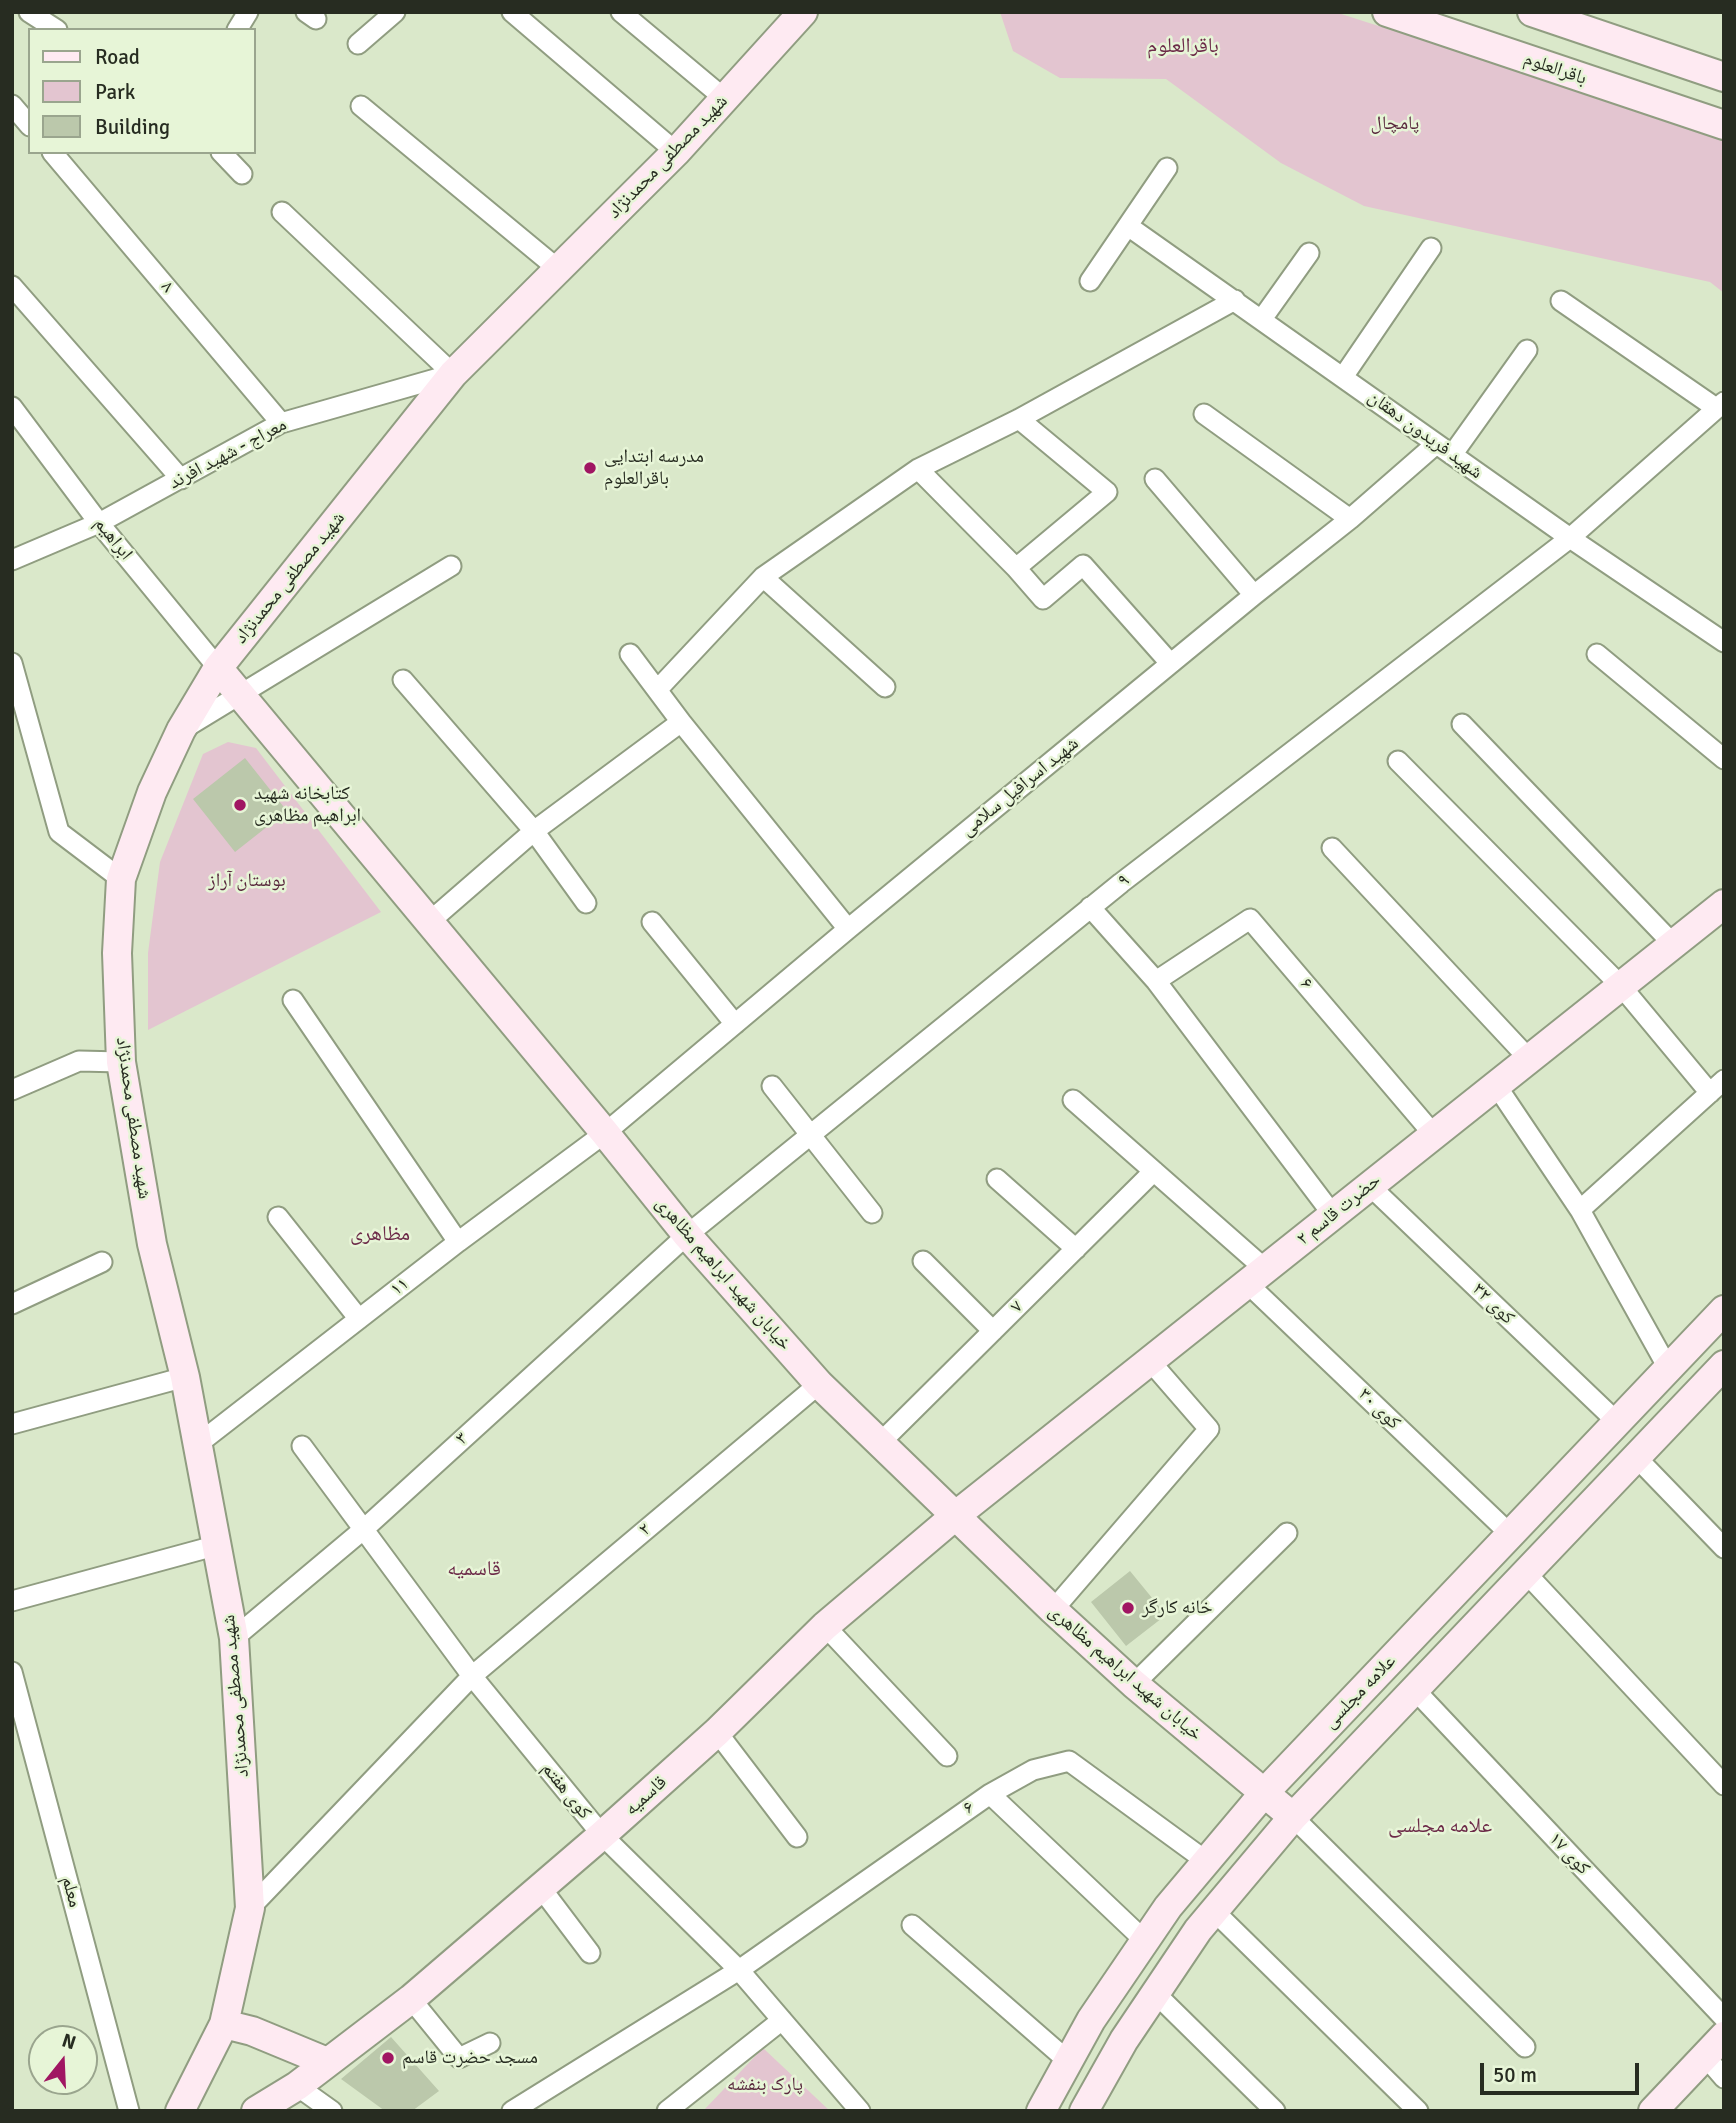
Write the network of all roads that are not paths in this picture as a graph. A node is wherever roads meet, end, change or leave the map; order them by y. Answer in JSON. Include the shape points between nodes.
{"nodes":[{"id":1,"x":29,"y":12,"type":"edge"},
{"id":2,"x":248,"y":12,"type":"edge"},
{"id":3,"x":395,"y":12,"type":"edge"},
{"id":4,"x":512,"y":12,"type":"edge"},
{"id":5,"x":621,"y":12,"type":"edge"},
{"id":6,"x":1387,"y":12,"type":"edge"},
{"id":7,"x":797,"y":14,"type":"edge"},
{"id":8,"x":1550,"y":15,"type":"edge"},
{"id":9,"x":54,"y":28,"type":"edge"},
{"id":10,"x":238,"y":28,"type":"edge"},
{"id":11,"x":358,"y":44,"type":"dead end"},
{"id":12,"x":1724,"y":76,"type":"edge"},
{"id":13,"x":725,"y":99,"type":"junction"},
{"id":14,"x":12,"y":105,"type":"edge"},
{"id":15,"x":361,"y":106,"type":"dead end"},
{"id":16,"x":28,"y":124,"type":"edge"},
{"id":17,"x":1724,"y":125,"type":"edge"},
{"id":18,"x":677,"y":152,"type":"junction"},
{"id":19,"x":54,"y":154,"type":"edge"},
{"id":20,"x":223,"y":154,"type":"edge"},
{"id":21,"x":1167,"y":168,"type":"dead end"},
{"id":22,"x":242,"y":174,"type":"dead end"},
{"id":23,"x":282,"y":212,"type":"dead end"},
{"id":24,"x":1128,"y":226,"type":"junction"},
{"id":25,"x":1431,"y":248,"type":"dead end"},
{"id":26,"x":1309,"y":253,"type":"dead end"},
{"id":27,"x":558,"y":269,"type":"junction"},
{"id":28,"x":1090,"y":281,"type":"dead end"},
{"id":29,"x":12,"y":286,"type":"edge"},
{"id":30,"x":1235,"y":300,"type":"junction"},
{"id":31,"x":1561,"y":301,"type":"dead end"},
{"id":32,"x":1262,"y":319,"type":"junction"},
{"id":33,"x":1527,"y":350,"type":"dead end"},
{"id":34,"x":453,"y":374,"type":"junction"},
{"id":35,"x":1343,"y":377,"type":"junction"},
{"id":36,"x":1720,"y":405,"type":"edge"},
{"id":37,"x":12,"y":407,"type":"edge"},
{"id":38,"x":1203,"y":414,"type":"dead end"},
{"id":39,"x":1019,"y":419,"type":"junction"},
{"id":40,"x":281,"y":422,"type":"junction"},
{"id":41,"x":1444,"y":450,"type":"junction"},
{"id":42,"x":918,"y":469,"type":"junction"},
{"id":43,"x":181,"y":479,"type":"junction"},
{"id":44,"x":1155,"y":479,"type":"dead end"},
{"id":45,"x":1350,"y":519,"type":"junction"},
{"id":46,"x":99,"y":523,"type":"junction"},
{"id":47,"x":1570,"y":538,"type":"junction"},
{"id":48,"x":12,"y":560,"type":"edge"},
{"id":49,"x":451,"y":566,"type":"dead end"},
{"id":50,"x":1016,"y":568,"type":"junction"},
{"id":51,"x":763,"y":577,"type":"junction"},
{"id":52,"x":1254,"y":595,"type":"junction"},
{"id":53,"x":1724,"y":642,"type":"edge"},
{"id":54,"x":630,"y":654,"type":"dead end"},
{"id":55,"x":1597,"y":654,"type":"dead end"},
{"id":56,"x":12,"y":663,"type":"edge"},
{"id":57,"x":1170,"y":663,"type":"junction"},
{"id":58,"x":218,"y":668,"type":"junction"},
{"id":59,"x":402,"y":680,"type":"dead end"},
{"id":60,"x":885,"y":687,"type":"dead end"},
{"id":61,"x":658,"y":689,"type":"junction"},
{"id":62,"x":241,"y":694,"type":"junction"},
{"id":63,"x":681,"y":722,"type":"junction"},
{"id":64,"x":1462,"y":724,"type":"dead end"},
{"id":65,"x":181,"y":730,"type":"junction"},
{"id":66,"x":1724,"y":759,"type":"edge"},
{"id":67,"x":1398,"y":761,"type":"dead end"},
{"id":68,"x":534,"y":831,"type":"junction"},
{"id":69,"x":1332,"y":848,"type":"dead end"},
{"id":70,"x":121,"y":879,"type":"junction"},
{"id":71,"x":586,"y":903,"type":"dead end"},
{"id":72,"x":1724,"y":904,"type":"edge"},
{"id":73,"x":1090,"y":907,"type":"junction"},
{"id":74,"x":652,"y":922,"type":"dead end"},
{"id":75,"x":428,"y":923,"type":"junction"},
{"id":76,"x":848,"y":929,"type":"junction"},
{"id":77,"x":1673,"y":944,"type":"junction"},
{"id":78,"x":1156,"y":981,"type":"junction"},
{"id":79,"x":1621,"y":986,"type":"junction"},
{"id":80,"x":293,"y":1000,"type":"dead end"},
{"id":81,"x":735,"y":1024,"type":"junction"},
{"id":82,"x":1529,"y":1059,"type":"junction"},
{"id":83,"x":121,"y":1062,"type":"junction"},
{"id":84,"x":1496,"y":1085,"type":"junction"},
{"id":85,"x":772,"y":1086,"type":"dead end"},
{"id":86,"x":1717,"y":1086,"type":"edge"},
{"id":87,"x":12,"y":1090,"type":"edge"},
{"id":88,"x":1073,"y":1100,"type":"dead end"},
{"id":89,"x":605,"y":1133,"type":"junction"},
{"id":90,"x":811,"y":1135,"type":"junction"},
{"id":91,"x":1434,"y":1135,"type":"junction"},
{"id":92,"x":1154,"y":1171,"type":"junction"},
{"id":93,"x":997,"y":1179,"type":"dead end"},
{"id":94,"x":1370,"y":1186,"type":"junction"},
{"id":95,"x":1580,"y":1210,"type":"junction"},
{"id":96,"x":872,"y":1213,"type":"dead end"},
{"id":97,"x":1333,"y":1215,"type":"junction"},
{"id":98,"x":278,"y":1217,"type":"dead end"},
{"id":99,"x":687,"y":1236,"type":"junction"},
{"id":100,"x":458,"y":1242,"type":"junction"},
{"id":101,"x":1076,"y":1249,"type":"junction"},
{"id":102,"x":923,"y":1261,"type":"dead end"},
{"id":103,"x":102,"y":1262,"type":"dead end"},
{"id":104,"x":1256,"y":1276,"type":"junction"},
{"id":105,"x":12,"y":1304,"type":"edge"},
{"id":106,"x":1724,"y":1310,"type":"edge"},
{"id":107,"x":359,"y":1319,"type":"junction"},
{"id":108,"x":993,"y":1331,"type":"junction"},
{"id":109,"x":1150,"y":1361,"type":"junction"},
{"id":110,"x":1724,"y":1365,"type":"edge"},
{"id":111,"x":1668,"y":1368,"type":"junction"},
{"id":112,"x":184,"y":1377,"type":"junction"},
{"id":113,"x":818,"y":1384,"type":"junction"},
{"id":114,"x":1617,"y":1422,"type":"junction"},
{"id":115,"x":12,"y":1424,"type":"edge"},
{"id":116,"x":880,"y":1443,"type":"junction"},
{"id":117,"x":198,"y":1444,"type":"junction"},
{"id":118,"x":302,"y":1447,"type":"dead end"},
{"id":119,"x":1636,"y":1457,"type":"junction"},
{"id":120,"x":955,"y":1516,"type":"junction"},
{"id":121,"x":363,"y":1529,"type":"junction"},
{"id":122,"x":1287,"y":1533,"type":"dead end"},
{"id":123,"x":1510,"y":1534,"type":"junction"},
{"id":124,"x":218,"y":1545,"type":"junction"},
{"id":125,"x":1724,"y":1548,"type":"edge"},
{"id":126,"x":1526,"y":1573,"type":"junction"},
{"id":127,"x":12,"y":1601,"type":"edge"},
{"id":128,"x":1053,"y":1610,"type":"junction"},
{"id":129,"x":825,"y":1626,"type":"junction"},
{"id":130,"x":234,"y":1638,"type":"junction"},
{"id":131,"x":12,"y":1672,"type":"edge"},
{"id":132,"x":472,"y":1676,"type":"junction"},
{"id":133,"x":1134,"y":1684,"type":"junction"},
{"id":134,"x":1415,"y":1690,"type":"junction"},
{"id":135,"x":717,"y":1732,"type":"junction"},
{"id":136,"x":947,"y":1756,"type":"dead end"},
{"id":137,"x":1724,"y":1785,"type":"edge"},
{"id":138,"x":1264,"y":1793,"type":"junction"},
{"id":139,"x":990,"y":1794,"type":"junction"},
{"id":140,"x":1293,"y":1817,"type":"junction"},
{"id":141,"x":602,"y":1835,"type":"junction"},
{"id":142,"x":797,"y":1837,"type":"dead end"},
{"id":143,"x":1206,"y":1861,"type":"junction"},
{"id":144,"x":541,"y":1888,"type":"junction"},
{"id":145,"x":250,"y":1908,"type":"junction"},
{"id":146,"x":1214,"y":1911,"type":"junction"},
{"id":147,"x":912,"y":1925,"type":"dead end"},
{"id":148,"x":1145,"y":1941,"type":"junction"},
{"id":149,"x":590,"y":1953,"type":"dead end"},
{"id":150,"x":738,"y":1970,"type":"junction"},
{"id":151,"x":1156,"y":1994,"type":"junction"},
{"id":152,"x":411,"y":1999,"type":"junction"},
{"id":153,"x":1724,"y":2018,"type":"edge"},
{"id":154,"x":782,"y":2020,"type":"junction"},
{"id":155,"x":224,"y":2024,"type":"junction"},
{"id":156,"x":489,"y":2043,"type":"dead end"},
{"id":157,"x":1714,"y":2046,"type":"edge"},
{"id":158,"x":1525,"y":2047,"type":"dead end"},
{"id":159,"x":1069,"y":2061,"type":"junction"},
{"id":160,"x":327,"y":2062,"type":"junction"},
{"id":161,"x":1724,"y":2078,"type":"edge"},
{"id":162,"x":296,"y":2086,"type":"junction"},
{"id":163,"x":129,"y":2111,"type":"edge"},
{"id":164,"x":180,"y":2111,"type":"edge"},
{"id":165,"x":256,"y":2111,"type":"edge"},
{"id":166,"x":332,"y":2111,"type":"edge"},
{"id":167,"x":513,"y":2111,"type":"edge"},
{"id":168,"x":667,"y":2111,"type":"edge"},
{"id":169,"x":860,"y":2111,"type":"edge"},
{"id":170,"x":1041,"y":2111,"type":"edge"},
{"id":171,"x":1084,"y":2111,"type":"edge"},
{"id":172,"x":1275,"y":2111,"type":"edge"},
{"id":173,"x":1418,"y":2111,"type":"edge"},
{"id":174,"x":1653,"y":2111,"type":"edge"}],
"edges":[{"from":1,"to":9,"type":"street"},
{"from":2,"to":10,"type":"street"},
{"from":3,"to":11,"type":"street"},
{"from":4,"to":18,"type":"street"},
{"from":5,"to":13,"type":"street"},
{"from":6,"to":17,"type":"main road","name":"باقرالعلوم"},
{"from":7,"to":13,"type":"main road","name":"شهید مصطفی محمدنژاد"},
{"from":8,"to":12,"type":"main road"},
{"from":13,"to":18,"type":"main road","name":"شهید مصطفی محمدنژاد"},
{"from":14,"to":16,"type":"street"},
{"from":15,"to":27,"type":"street"},
{"from":18,"to":27,"type":"main road","name":"شهید مصطفی محمدنژاد"},
{"from":19,"to":40,"type":"street","name":"۸"},
{"from":20,"to":22,"type":"street"},
{"from":21,"to":24,"type":"street"},
{"from":23,"to":34,"type":"street"},
{"from":24,"to":28,"type":"street"},
{"from":24,"to":30,"type":"street","name":"شهید فریدون دهقان"},
{"from":25,"to":35,"type":"street"},
{"from":26,"to":32,"type":"street"},
{"from":27,"to":34,"type":"main road","name":"شهید مصطفی محمدنژاد"},
{"from":29,"to":43,"type":"street"},
{"from":30,"to":32,"type":"street","name":"شهید فریدون دهقان"},
{"from":30,"to":39,"type":"street"},
{"from":31,"to":36,"type":"street"},
{"from":32,"to":35,"type":"street","name":"شهید فریدون دهقان"},
{"from":33,"to":41,"type":"street","name":"شهید اسرافیل سلامی"},
{"from":34,"to":40,"type":"street","name":"معراج - شهید افرند"},
{"from":34,"to":58,"type":"main road","name":"شهید مصطفی محمدنژاد"},
{"from":35,"to":41,"type":"street","name":"شهید فریدون دهقان"},
{"from":36,"to":47,"type":"street","name":"۹"},
{"from":37,"to":46,"type":"street","name":"ابراهیم"},
{"from":38,"to":45,"type":"street"},
{"from":39,"to":42,"type":"street"},
{"from":39,"to":50,"type":"street","via":[[1107,492]]},
{"from":40,"to":43,"type":"street","name":"معراج - شهید افرند"},
{"from":41,"to":45,"type":"street","name":"شهید اسرافیل سلامی"},
{"from":41,"to":47,"type":"street","name":"شهید فریدون دهقان"},
{"from":42,"to":50,"type":"street"},
{"from":42,"to":51,"type":"street"},
{"from":43,"to":46,"type":"street","name":"معراج - شهید افرند"},
{"from":44,"to":52,"type":"street"},
{"from":45,"to":52,"type":"street","name":"شهید اسرافیل سلامی"},
{"from":46,"to":48,"type":"street","name":"معراج - شهید افرند"},
{"from":46,"to":58,"type":"street","name":"ابراهیم"},
{"from":47,"to":53,"type":"street","name":"شهید فریدون دهقان"},
{"from":47,"to":73,"type":"street","name":"۹"},
{"from":49,"to":62,"type":"street"},
{"from":50,"to":57,"type":"street","via":[[1043,598],[1083,565]]},
{"from":51,"to":60,"type":"street"},
{"from":51,"to":61,"type":"street"},
{"from":52,"to":57,"type":"street","name":"شهید اسرافیل سلامی"},
{"from":54,"to":61,"type":"street"},
{"from":55,"to":66,"type":"street"},
{"from":56,"to":70,"type":"street","via":[[59,832]]},
{"from":57,"to":76,"type":"street","name":"شهید اسرافیل سلامی"},
{"from":58,"to":62,"type":"main road","name":"خیابان شهید ابراهیم مظاهری"},
{"from":58,"to":65,"type":"main road","name":"شهید مصطفی محمدنژاد"},
{"from":59,"to":68,"type":"street"},
{"from":61,"to":63,"type":"street"},
{"from":62,"to":65,"type":"street"},
{"from":62,"to":75,"type":"main road","name":"خیابان شهید ابراهیم مظاهری"},
{"from":63,"to":68,"type":"street"},
{"from":63,"to":76,"type":"street"},
{"from":64,"to":77,"type":"street"},
{"from":65,"to":70,"type":"main road","name":"شهید مصطفی محمدنژاد","via":[[152,792]]},
{"from":67,"to":79,"type":"street"},
{"from":68,"to":71,"type":"street"},
{"from":68,"to":75,"type":"street"},
{"from":69,"to":82,"type":"street"},
{"from":70,"to":83,"type":"main road","name":"شهید مصطفی محمدنژاد","via":[[117,953]]},
{"from":72,"to":77,"type":"main road","name":"۲ حضرت قاسم"},
{"from":73,"to":78,"type":"street"},
{"from":73,"to":90,"type":"street","name":"۹"},
{"from":74,"to":81,"type":"street"},
{"from":75,"to":89,"type":"main road","name":"خیابان شهید ابراهیم مظاهری"},
{"from":76,"to":81,"type":"street","name":"شهید اسرافیل سلامی"},
{"from":77,"to":79,"type":"main road","name":"۲ حضرت قاسم"},
{"from":78,"to":91,"type":"street","name":"۶","via":[[1250,919]]},
{"from":78,"to":97,"type":"street"},
{"from":79,"to":82,"type":"main road","name":"۲ حضرت قاسم"},
{"from":79,"to":86,"type":"street"},
{"from":80,"to":100,"type":"street"},
{"from":81,"to":89,"type":"street","name":"شهید اسرافیل سلامی"},
{"from":82,"to":84,"type":"main road","name":"۲ حضرت قاسم"},
{"from":83,"to":87,"type":"street","via":[[79,1061]]},
{"from":83,"to":112,"type":"main road","name":"شهید مصطفی محمدنژاد","via":[[152,1244]]},
{"from":84,"to":91,"type":"main road","name":"۲ حضرت قاسم"},
{"from":84,"to":95,"type":"street"},
{"from":85,"to":90,"type":"street"},
{"from":86,"to":95,"type":"street"},
{"from":88,"to":92,"type":"street","name":"کوی ۳۰"},
{"from":89,"to":99,"type":"main road","name":"خیابان شهید ابراهیم مظاهری"},
{"from":89,"to":100,"type":"street","name":"۱۱"},
{"from":90,"to":96,"type":"street"},
{"from":90,"to":99,"type":"street","name":"۹"},
{"from":91,"to":94,"type":"main road","name":"۲ حضرت قاسم"},
{"from":92,"to":101,"type":"street","name":"۷"},
{"from":92,"to":104,"type":"street","name":"کوی ۳۰"},
{"from":93,"to":101,"type":"street"},
{"from":94,"to":97,"type":"main road","name":"۲ حضرت قاسم"},
{"from":94,"to":114,"type":"street","name":"کوی ۳۲"},
{"from":95,"to":111,"type":"street"},
{"from":97,"to":104,"type":"main road","name":"۲ حضرت قاسم"},
{"from":98,"to":107,"type":"street"},
{"from":99,"to":113,"type":"main road","name":"خیابان شهید ابراهیم مظاهری"},
{"from":99,"to":121,"type":"street","name":"۳"},
{"from":100,"to":107,"type":"street","name":"۱۱"},
{"from":101,"to":108,"type":"street","name":"۷"},
{"from":102,"to":108,"type":"street"},
{"from":103,"to":105,"type":"street"},
{"from":104,"to":109,"type":"main road","name":"۲ حضرت قاسم"},
{"from":104,"to":123,"type":"street","name":"کوی ۳۰"},
{"from":106,"to":111,"type":"main road","name":"علامه مجلسی"},
{"from":107,"to":117,"type":"street","name":"۱۱"},
{"from":108,"to":116,"type":"street","name":"۷"},
{"from":109,"to":120,"type":"main road","name":"۲ حضرت قاسم"},
{"from":109,"to":128,"type":"street","via":[[1209,1429]]},
{"from":110,"to":119,"type":"main road","name":"علامه مجلسی"},
{"from":111,"to":114,"type":"main road","name":"علامه مجلسی"},
{"from":112,"to":115,"type":"street"},
{"from":112,"to":117,"type":"main road","name":"شهید مصطفی محمدنژاد"},
{"from":113,"to":116,"type":"main road","name":"خیابان شهید ابراهیم مظاهری"},
{"from":113,"to":132,"type":"street","name":"۲"},
{"from":114,"to":123,"type":"main road","name":"علامه مجلسی"},
{"from":116,"to":120,"type":"main road","name":"خیابان شهید ابراهیم مظاهری"},
{"from":117,"to":124,"type":"main road","name":"شهید مصطفی محمدنژاد"},
{"from":118,"to":121,"type":"street","name":"کوی هفتم"},
{"from":119,"to":125,"type":"street"},
{"from":119,"to":126,"type":"main road","name":"علامه مجلسی"},
{"from":120,"to":128,"type":"main road","name":"خیابان شهید ابراهیم مظاهری"},
{"from":120,"to":129,"type":"main road","name":"قاسمیه"},
{"from":121,"to":130,"type":"street","name":"۳"},
{"from":121,"to":132,"type":"street","name":"کوی هفتم"},
{"from":122,"to":133,"type":"street"},
{"from":123,"to":138,"type":"main road","name":"علامه مجلسی"},
{"from":124,"to":127,"type":"street"},
{"from":124,"to":130,"type":"main road","name":"شهید مصطفی محمدنژاد"},
{"from":126,"to":134,"type":"main road","name":"علامه مجلسی"},
{"from":126,"to":137,"type":"street"},
{"from":128,"to":133,"type":"main road","name":"خیابان شهید ابراهیم مظاهری"},
{"from":129,"to":135,"type":"main road","name":"قاسمیه"},
{"from":129,"to":136,"type":"street"},
{"from":130,"to":145,"type":"main road","name":"شهید مصطفی محمدنژاد"},
{"from":131,"to":163,"type":"street","name":"معلم"},
{"from":132,"to":141,"type":"street","name":"کوی هفتم"},
{"from":132,"to":145,"type":"street","name":"۲"},
{"from":133,"to":138,"type":"main road","name":"خیابان شهید ابراهیم مظاهری"},
{"from":134,"to":140,"type":"main road","name":"علامه مجلسی"},
{"from":134,"to":153,"type":"street","name":"کوی ۱۷"},
{"from":135,"to":141,"type":"main road","name":"قاسمیه"},
{"from":135,"to":142,"type":"street"},
{"from":138,"to":140,"type":"main road","name":"خیابان شهید ابراهیم مظاهری"},
{"from":138,"to":143,"type":"main road","name":"علامه مجلسی"},
{"from":139,"to":143,"type":"street","name":"۶","via":[[1032,1770],[1069,1761]]},
{"from":139,"to":148,"type":"street"},
{"from":139,"to":150,"type":"street","name":"۶"},
{"from":140,"to":146,"type":"main road","name":"علامه مجلسی"},
{"from":140,"to":158,"type":"street"},
{"from":141,"to":144,"type":"main road","name":"قاسمیه"},
{"from":141,"to":150,"type":"street","name":"کوی هفتم"},
{"from":143,"to":148,"type":"main road","name":"علامه مجلسی"},
{"from":144,"to":149,"type":"street"},
{"from":144,"to":152,"type":"main road","name":"قاسمیه"},
{"from":145,"to":155,"type":"main road","name":"شهید مصطفی محمدنژاد"},
{"from":146,"to":151,"type":"main road","name":"علامه مجلسی"},
{"from":146,"to":173,"type":"street"},
{"from":147,"to":159,"type":"street"},
{"from":148,"to":159,"type":"main road","name":"علامه مجلسی"},
{"from":150,"to":154,"type":"street","name":"کوی هفتم"},
{"from":150,"to":167,"type":"street","name":"۶"},
{"from":151,"to":171,"type":"main road","name":"علامه مجلسی"},
{"from":151,"to":172,"type":"street"},
{"from":152,"to":156,"type":"street","via":[[459,2058]]},
{"from":152,"to":160,"type":"main road","name":"قاسمیه"},
{"from":154,"to":168,"type":"street"},
{"from":154,"to":169,"type":"street","name":"کوی هفتم"},
{"from":155,"to":160,"type":"main road"},
{"from":155,"to":164,"type":"main road","name":"شهید مصطفی محمدنژاد"},
{"from":157,"to":161,"type":"street"},
{"from":157,"to":174,"type":"main road"},
{"from":159,"to":170,"type":"main road","name":"علامه مجلسی"},
{"from":160,"to":162,"type":"main road","name":"قاسمیه"},
{"from":162,"to":165,"type":"main road","name":"قاسمیه"},
{"from":162,"to":166,"type":"street"}]}
